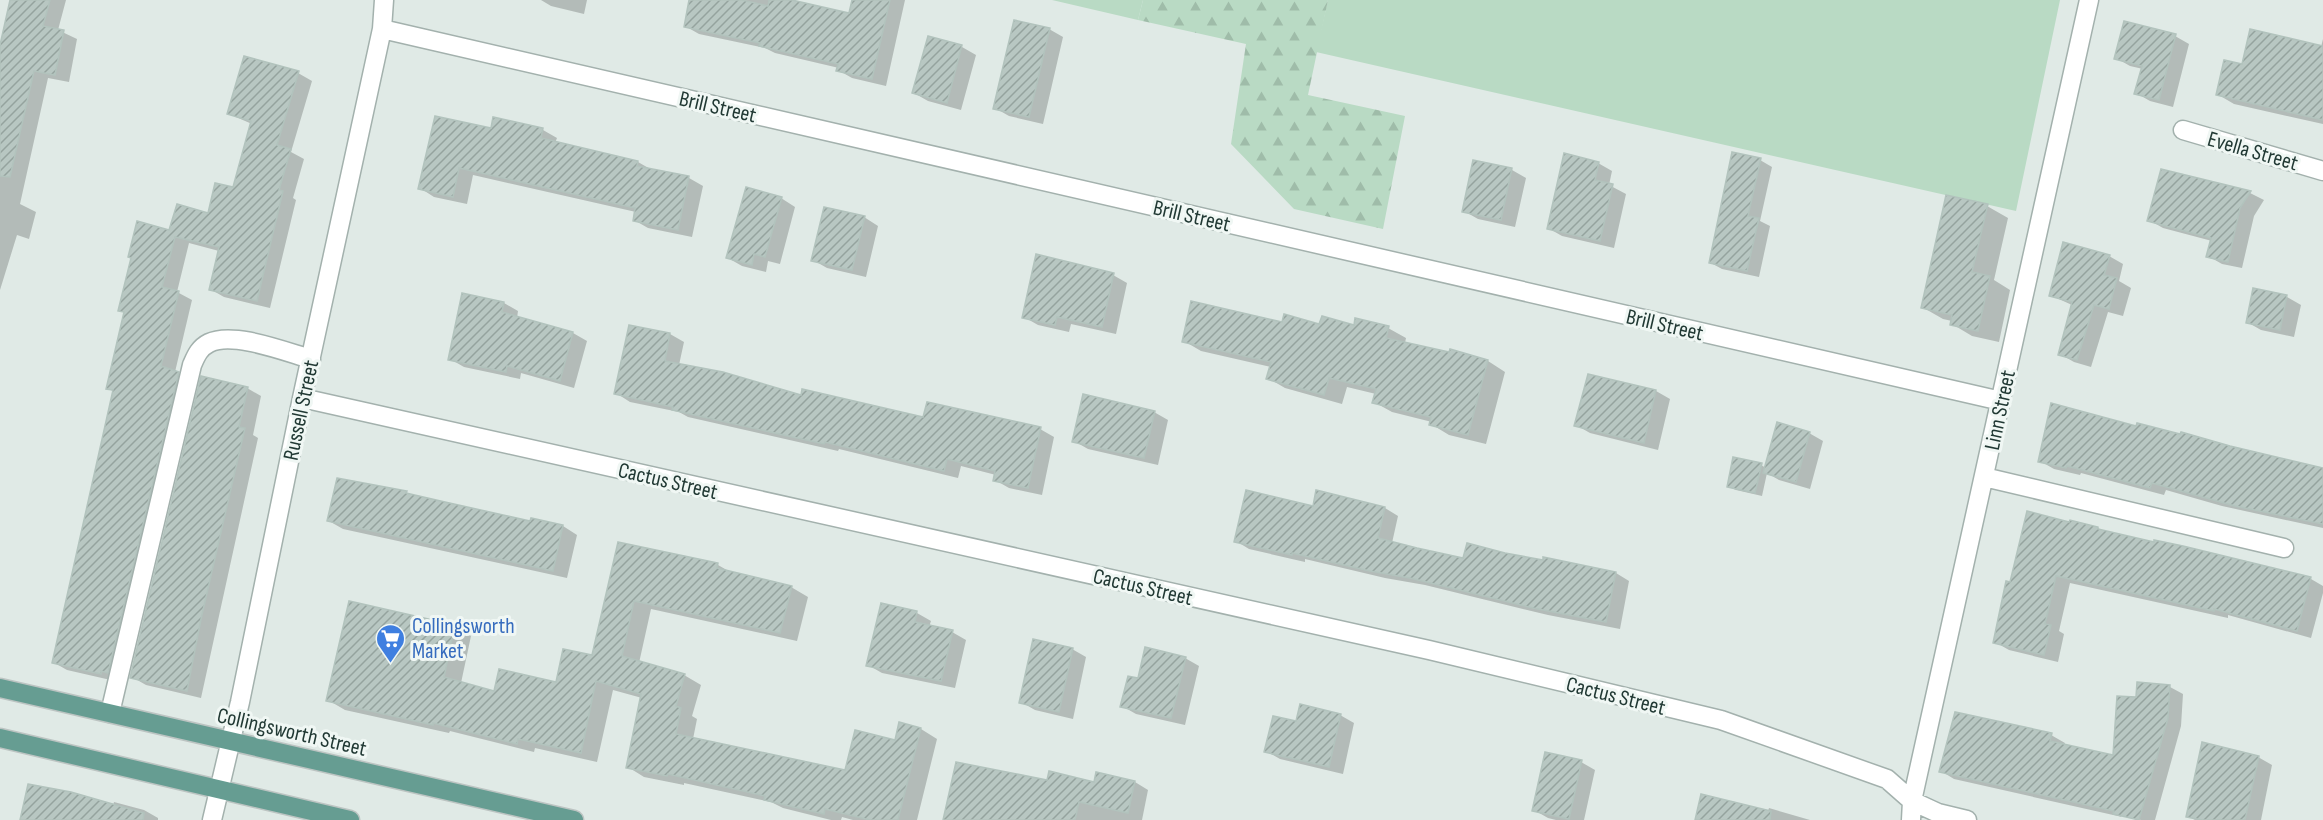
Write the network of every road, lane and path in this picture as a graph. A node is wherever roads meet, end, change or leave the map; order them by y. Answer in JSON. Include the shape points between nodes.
{"nodes":[{"id":1,"x":384,"y":0,"type":"edge"},
{"id":2,"x":2089,"y":0,"type":"edge"},
{"id":3,"x":382,"y":28,"type":"junction"},
{"id":4,"x":2183,"y":130,"type":"dead end"},
{"id":5,"x":2323,"y":171,"type":"edge"},
{"id":6,"x":311,"y":359,"type":"junction"},
{"id":7,"x":302,"y":398,"type":"junction"},
{"id":8,"x":2001,"y":401,"type":"junction"},
{"id":9,"x":1984,"y":477,"type":"junction"},
{"id":10,"x":2284,"y":548,"type":"dead end"},
{"id":11,"x":0,"y":688,"type":"edge"},
{"id":12,"x":110,"y":713,"type":"junction"},
{"id":13,"x":0,"y":738,"type":"edge"},
{"id":14,"x":232,"y":742,"type":"junction"},
{"id":15,"x":219,"y":791,"type":"junction"},
{"id":16,"x":1912,"y":801,"type":"junction"},
{"id":17,"x":212,"y":820,"type":"edge"},
{"id":18,"x":350,"y":820,"type":"edge"},
{"id":19,"x":574,"y":820,"type":"edge"},
{"id":20,"x":1911,"y":820,"type":"edge"},
{"id":21,"x":1967,"y":820,"type":"edge"}],
"edges":[{"from":1,"to":3,"type":"street","name":"Russell Street"},
{"from":2,"to":8,"type":"street","name":"Linn Street"},
{"from":3,"to":6,"type":"street","name":"Russell Street"},
{"from":3,"to":8,"type":"street","name":"Brill Street"},
{"from":4,"to":5,"type":"street","name":"Evella Street"},
{"from":6,"to":7,"type":"street","name":"Russell Street"},
{"from":6,"to":12,"type":"street","via":[[226,339],[210,342],[198,351]]},
{"from":7,"to":14,"type":"street","name":"Russell Street"},
{"from":7,"to":16,"type":"street","name":"Cactus Street","via":[[1429,650],[1721,720],[1887,779]]},
{"from":8,"to":9,"type":"street","name":"Linn Street"},
{"from":9,"to":10,"type":"street"},
{"from":9,"to":16,"type":"street","name":"Linn Street"},
{"from":11,"to":12,"type":"main road","name":"Collingsworth Street"},
{"from":12,"to":14,"type":"main road","name":"Collingsworth Street"},
{"from":13,"to":15,"type":"main road"},
{"from":14,"to":15,"type":"street","name":"Russell Street"},
{"from":14,"to":19,"type":"main road","name":"Collingsworth Street"},
{"from":15,"to":17,"type":"street","name":"Russell Street"},
{"from":15,"to":18,"type":"main road"},
{"from":16,"to":20,"type":"street","name":"Linn Street"},
{"from":16,"to":21,"type":"street","name":"Cactus Street"}]}
